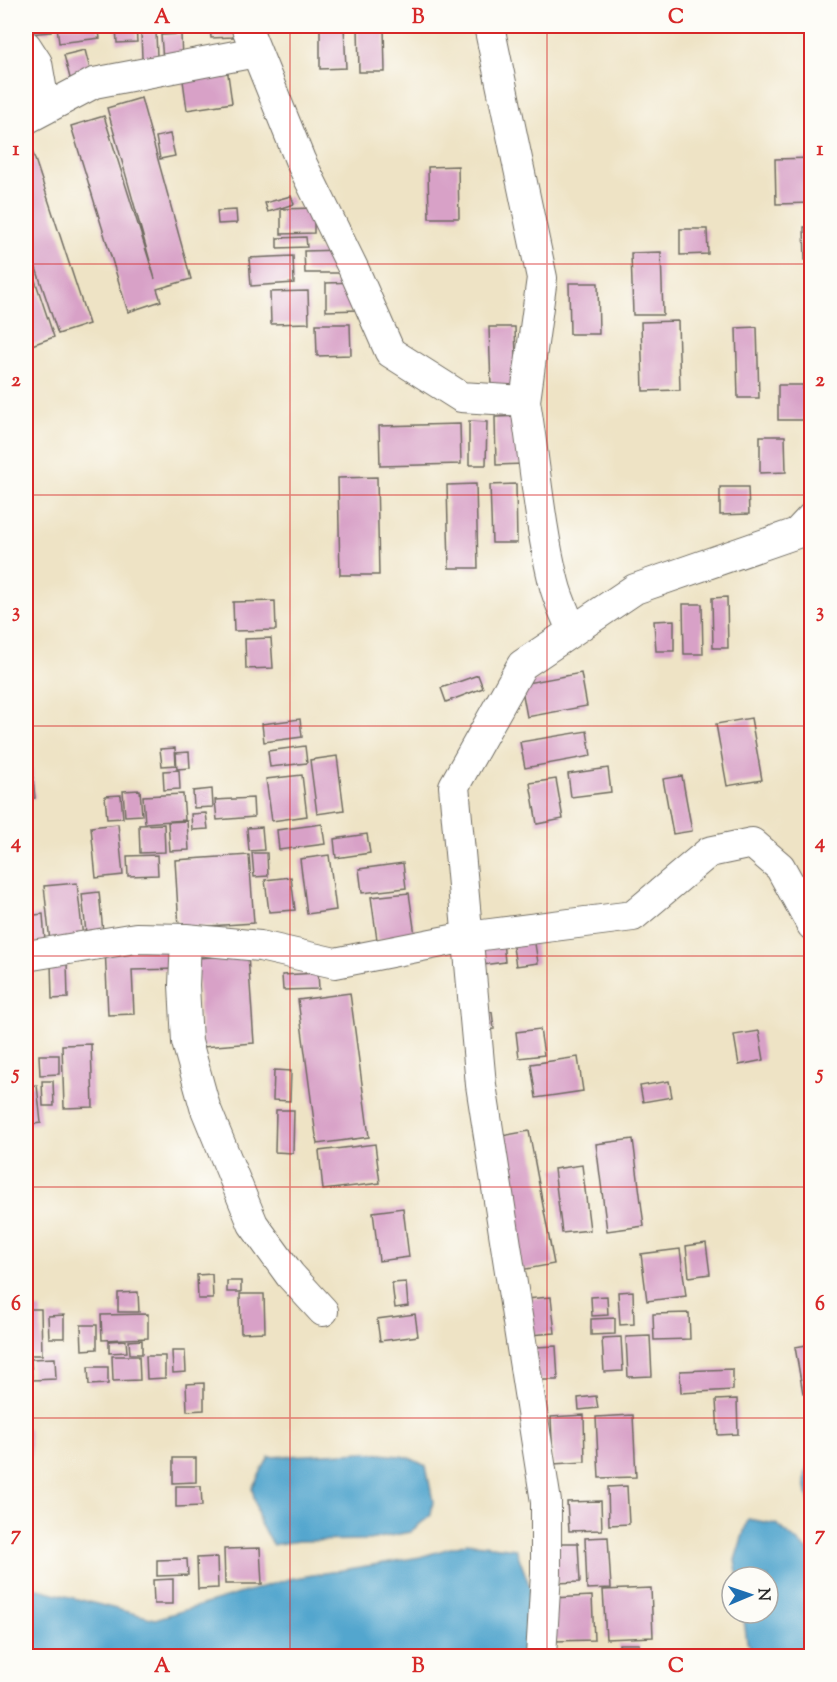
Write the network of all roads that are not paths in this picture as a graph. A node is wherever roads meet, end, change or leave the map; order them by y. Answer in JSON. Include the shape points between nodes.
{"nodes":[{"id":1,"x":489,"y":26,"type":"edge"},
{"id":2,"x":251,"y":39,"type":"edge"},
{"id":3,"x":26,"y":46,"type":"edge"},
{"id":4,"x":35,"y":114,"type":"edge"},
{"id":5,"x":525,"y":401,"type":"junction"},
{"id":6,"x":812,"y":518,"type":"edge"},
{"id":7,"x":573,"y":631,"type":"junction"},
{"id":8,"x":808,"y":909,"type":"edge"},
{"id":9,"x":467,"y":937,"type":"junction"},
{"id":10,"x":186,"y":939,"type":"junction"},
{"id":11,"x":26,"y":956,"type":"edge"},
{"id":12,"x":323,"y":1311,"type":"dead end"},
{"id":13,"x":541,"y":1656,"type":"edge"}],
"edges":[{"from":1,"to":5,"type":"street","via":[[542,278]]},
{"from":2,"to":4,"type":"street","via":[[94,83]]},
{"from":2,"to":5,"type":"street","via":[[300,160],[390,352],[461,397]]},
{"from":3,"to":4,"type":"street","via":[[37,63]]},
{"from":5,"to":7,"type":"street","via":[[543,531],[555,586]]},
{"from":6,"to":7,"type":"street","via":[[797,533],[635,589]]},
{"from":7,"to":9,"type":"street","via":[[522,665],[454,786]]},
{"from":8,"to":9,"type":"street","via":[[780,867],[752,843],[709,852],[633,916]]},
{"from":9,"to":10,"type":"street","via":[[335,963],[260,946]]},
{"from":9,"to":13,"type":"street","via":[[481,1085],[546,1502]]},
{"from":10,"to":11,"type":"street","via":[[136,938]]},
{"from":10,"to":12,"type":"street","via":[[187,1042],[205,1107],[253,1224],[290,1275]]}]}
